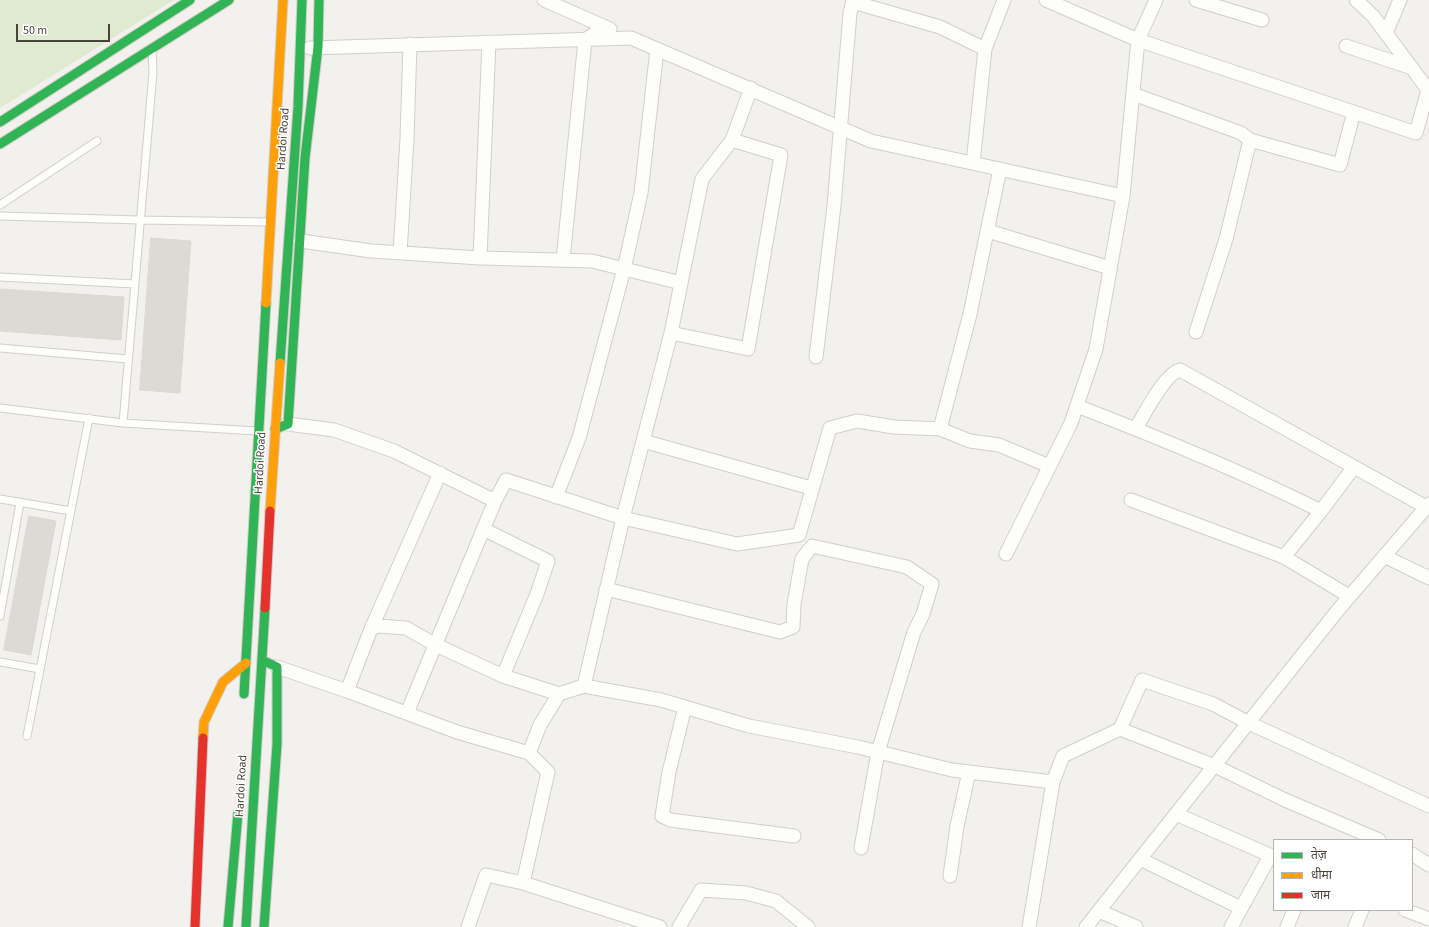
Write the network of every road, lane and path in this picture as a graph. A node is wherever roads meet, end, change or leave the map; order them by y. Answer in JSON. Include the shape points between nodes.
{"nodes":[{"id":1,"x":190,"y":0,"type":"edge"},
{"id":2,"x":229,"y":0,"type":"edge"},
{"id":3,"x":283,"y":0,"type":"edge"},
{"id":4,"x":302,"y":0,"type":"edge"},
{"id":5,"x":319,"y":0,"type":"edge"},
{"id":6,"x":544,"y":0,"type":"edge"},
{"id":7,"x":1004,"y":0,"type":"edge"},
{"id":8,"x":1156,"y":0,"type":"edge"},
{"id":9,"x":1196,"y":0,"type":"edge"},
{"id":10,"x":1356,"y":0,"type":"edge"},
{"id":11,"x":1400,"y":0,"type":"edge"},
{"id":12,"x":853,"y":1,"type":"edge"},
{"id":13,"x":1054,"y":2,"type":"edge"},
{"id":14,"x":1262,"y":20,"type":"dead end"},
{"id":15,"x":604,"y":27,"type":"junction"},
{"id":16,"x":1386,"y":33,"type":"junction"},
{"id":17,"x":632,"y":38,"type":"junction"},
{"id":18,"x":147,"y":39,"type":"junction"},
{"id":19,"x":585,"y":40,"type":"junction"},
{"id":20,"x":1138,"y":40,"type":"junction"},
{"id":21,"x":489,"y":42,"type":"junction"},
{"id":22,"x":410,"y":44,"type":"junction"},
{"id":23,"x":1346,"y":46,"type":"dead end"},
{"id":24,"x":318,"y":47,"type":"junction"},
{"id":25,"x":300,"y":49,"type":"junction"},
{"id":26,"x":657,"y":49,"type":"junction"},
{"id":27,"x":985,"y":49,"type":"junction"},
{"id":28,"x":1412,"y":68,"type":"junction"},
{"id":29,"x":751,"y":88,"type":"junction"},
{"id":30,"x":1428,"y":90,"type":"edge"},
{"id":31,"x":1133,"y":94,"type":"junction"},
{"id":32,"x":1354,"y":112,"type":"junction"},
{"id":33,"x":0,"y":122,"type":"edge"},
{"id":34,"x":840,"y":127,"type":"junction"},
{"id":35,"x":732,"y":140,"type":"junction"},
{"id":36,"x":1250,"y":140,"type":"junction"},
{"id":37,"x":97,"y":141,"type":"dead end"},
{"id":38,"x":0,"y":144,"type":"edge"},
{"id":39,"x":973,"y":163,"type":"junction"},
{"id":40,"x":1000,"y":169,"type":"junction"},
{"id":41,"x":1123,"y":196,"type":"junction"},
{"id":42,"x":0,"y":205,"type":"edge"},
{"id":43,"x":0,"y":216,"type":"edge"},
{"id":44,"x":140,"y":220,"type":"junction"},
{"id":45,"x":271,"y":222,"type":"junction"},
{"id":46,"x":988,"y":231,"type":"junction"},
{"id":47,"x":301,"y":241,"type":"junction"},
{"id":48,"x":400,"y":253,"type":"junction"},
{"id":49,"x":480,"y":258,"type":"junction"},
{"id":50,"x":563,"y":260,"type":"junction"},
{"id":51,"x":1110,"y":268,"type":"junction"},
{"id":52,"x":624,"y":269,"type":"junction"},
{"id":53,"x":0,"y":277,"type":"edge"},
{"id":54,"x":681,"y":283,"type":"junction"},
{"id":55,"x":135,"y":284,"type":"junction"},
{"id":56,"x":1196,"y":332,"type":"dead end"},
{"id":57,"x":671,"y":333,"type":"junction"},
{"id":58,"x":0,"y":348,"type":"edge"},
{"id":59,"x":816,"y":357,"type":"dead end"},
{"id":60,"x":128,"y":359,"type":"junction"},
{"id":61,"x":1077,"y":406,"type":"junction"},
{"id":62,"x":0,"y":408,"type":"edge"},
{"id":63,"x":89,"y":418,"type":"junction"},
{"id":64,"x":123,"y":423,"type":"junction"},
{"id":65,"x":288,"y":424,"type":"junction"},
{"id":66,"x":1136,"y":428,"type":"junction"},
{"id":67,"x":275,"y":429,"type":"junction"},
{"id":68,"x":940,"y":429,"type":"junction"},
{"id":69,"x":259,"y":431,"type":"junction"},
{"id":70,"x":643,"y":441,"type":"junction"},
{"id":71,"x":1049,"y":466,"type":"junction"},
{"id":72,"x":1354,"y":467,"type":"junction"},
{"id":73,"x":440,"y":473,"type":"junction"},
{"id":74,"x":811,"y":488,"type":"junction"},
{"id":75,"x":556,"y":497,"type":"junction"},
{"id":76,"x":0,"y":499,"type":"edge"},
{"id":77,"x":1131,"y":500,"type":"dead end"},
{"id":78,"x":495,"y":501,"type":"junction"},
{"id":79,"x":20,"y":503,"type":"junction"},
{"id":80,"x":1428,"y":505,"type":"edge"},
{"id":81,"x":71,"y":511,"type":"junction"},
{"id":82,"x":1321,"y":511,"type":"junction"},
{"id":83,"x":624,"y":518,"type":"junction"},
{"id":84,"x":484,"y":530,"type":"junction"},
{"id":85,"x":1006,"y":554,"type":"dead end"},
{"id":86,"x":1384,"y":556,"type":"junction"},
{"id":87,"x":1284,"y":557,"type":"junction"},
{"id":88,"x":1429,"y":578,"type":"edge"},
{"id":89,"x":606,"y":589,"type":"junction"},
{"id":90,"x":1349,"y":596,"type":"junction"},
{"id":91,"x":0,"y":616,"type":"edge"},
{"id":92,"x":371,"y":629,"type":"junction"},
{"id":93,"x":436,"y":645,"type":"junction"},
{"id":94,"x":262,"y":660,"type":"junction"},
{"id":95,"x":0,"y":662,"type":"edge"},
{"id":96,"x":246,"y":663,"type":"junction"},
{"id":97,"x":277,"y":668,"type":"junction"},
{"id":98,"x":40,"y":669,"type":"junction"},
{"id":99,"x":503,"y":676,"type":"junction"},
{"id":100,"x":584,"y":686,"type":"junction"},
{"id":101,"x":347,"y":691,"type":"junction"},
{"id":102,"x":559,"y":694,"type":"junction"},
{"id":103,"x":244,"y":701,"type":"dead end"},
{"id":104,"x":685,"y":707,"type":"junction"},
{"id":105,"x":407,"y":713,"type":"junction"},
{"id":106,"x":1249,"y":723,"type":"junction"},
{"id":107,"x":1120,"y":729,"type":"junction"},
{"id":108,"x":26,"y":736,"type":"dead end"},
{"id":109,"x":878,"y":752,"type":"junction"},
{"id":110,"x":529,"y":753,"type":"junction"},
{"id":111,"x":1215,"y":766,"type":"junction"},
{"id":112,"x":969,"y":772,"type":"junction"},
{"id":113,"x":1053,"y":782,"type":"junction"},
{"id":114,"x":238,"y":801,"type":"dead end"},
{"id":115,"x":1429,"y":806,"type":"edge"},
{"id":116,"x":1176,"y":814,"type":"junction"},
{"id":117,"x":794,"y":836,"type":"dead end"},
{"id":118,"x":1377,"y":839,"type":"edge"},
{"id":119,"x":861,"y":848,"type":"dead end"},
{"id":120,"x":1413,"y":855,"type":"edge"},
{"id":121,"x":1272,"y":856,"type":"edge"},
{"id":122,"x":1140,"y":859,"type":"junction"},
{"id":123,"x":1429,"y":865,"type":"edge"},
{"id":124,"x":950,"y":876,"type":"dead end"},
{"id":125,"x":523,"y":883,"type":"junction"},
{"id":126,"x":1241,"y":908,"type":"junction"},
{"id":127,"x":1099,"y":911,"type":"junction"},
{"id":128,"x":1294,"y":911,"type":"edge"},
{"id":129,"x":1362,"y":911,"type":"edge"},
{"id":130,"x":1408,"y":911,"type":"edge"},
{"id":131,"x":1429,"y":919,"type":"edge"},
{"id":132,"x":1429,"y":923,"type":"edge"},
{"id":133,"x":195,"y":927,"type":"edge"},
{"id":134,"x":228,"y":927,"type":"edge"},
{"id":135,"x":246,"y":927,"type":"edge"},
{"id":136,"x":264,"y":927,"type":"edge"},
{"id":137,"x":468,"y":927,"type":"edge"},
{"id":138,"x":660,"y":927,"type":"edge"},
{"id":139,"x":679,"y":927,"type":"edge"},
{"id":140,"x":808,"y":927,"type":"edge"},
{"id":141,"x":1029,"y":927,"type":"edge"},
{"id":142,"x":1086,"y":927,"type":"edge"},
{"id":143,"x":1136,"y":927,"type":"edge"},
{"id":144,"x":1231,"y":927,"type":"edge"},
{"id":145,"x":1287,"y":927,"type":"edge"},
{"id":146,"x":1355,"y":927,"type":"edge"},
{"id":147,"x":1428,"y":927,"type":"edge"}],
"edges":[{"from":1,"to":18,"type":"main road"},
{"from":2,"to":18,"type":"main road"},
{"from":3,"to":45,"type":"main road","name":"Hardoi Road"},
{"from":4,"to":25,"type":"main road","name":"Hardoi Road"},
{"from":5,"to":24,"type":"main road"},
{"from":6,"to":15,"type":"street"},
{"from":7,"to":27,"type":"street"},
{"from":8,"to":20,"type":"street"},
{"from":9,"to":14,"type":"street"},
{"from":10,"to":16,"type":"street"},
{"from":11,"to":16,"type":"street"},
{"from":12,"to":27,"type":"street","via":[[940,27]]},
{"from":12,"to":34,"type":"street"},
{"from":13,"to":20,"type":"street"},
{"from":15,"to":17,"type":"street"},
{"from":15,"to":19,"type":"street"},
{"from":16,"to":28,"type":"street"},
{"from":17,"to":19,"type":"street"},
{"from":17,"to":26,"type":"street"},
{"from":18,"to":33,"type":"main road"},
{"from":18,"to":38,"type":"main road"},
{"from":18,"to":44,"type":"lane","via":[[153,73]]},
{"from":19,"to":21,"type":"street"},
{"from":19,"to":50,"type":"street"},
{"from":20,"to":31,"type":"street"},
{"from":20,"to":32,"type":"street"},
{"from":21,"to":22,"type":"street"},
{"from":21,"to":49,"type":"street"},
{"from":22,"to":24,"type":"street"},
{"from":22,"to":48,"type":"street"},
{"from":23,"to":28,"type":"street"},
{"from":24,"to":25,"type":"street"},
{"from":24,"to":47,"type":"main road","via":[[305,158]]},
{"from":25,"to":67,"type":"main road","name":"Hardoi Road"},
{"from":26,"to":29,"type":"street"},
{"from":26,"to":52,"type":"street","via":[[641,193]]},
{"from":27,"to":39,"type":"street"},
{"from":28,"to":30,"type":"street"},
{"from":29,"to":34,"type":"street"},
{"from":29,"to":35,"type":"street"},
{"from":30,"to":32,"type":"street","via":[[1416,133]]},
{"from":31,"to":36,"type":"street","via":[[1241,133]]},
{"from":31,"to":41,"type":"street"},
{"from":32,"to":36,"type":"street","via":[[1340,165]]},
{"from":34,"to":39,"type":"street","via":[[871,141]]},
{"from":34,"to":59,"type":"street","via":[[834,206]]},
{"from":35,"to":54,"type":"street","via":[[702,179]]},
{"from":35,"to":57,"type":"street","via":[[781,155],[748,349]]},
{"from":36,"to":56,"type":"street","via":[[1226,240]]},
{"from":37,"to":42,"type":"lane"},
{"from":39,"to":40,"type":"street"},
{"from":40,"to":41,"type":"street"},
{"from":40,"to":46,"type":"street"},
{"from":41,"to":51,"type":"street"},
{"from":43,"to":44,"type":"lane"},
{"from":44,"to":45,"type":"lane"},
{"from":44,"to":55,"type":"lane"},
{"from":45,"to":69,"type":"main road","name":"Hardoi Road"},
{"from":46,"to":51,"type":"street"},
{"from":46,"to":68,"type":"street","via":[[970,314]]},
{"from":47,"to":48,"type":"street"},
{"from":47,"to":65,"type":"main road"},
{"from":48,"to":49,"type":"street"},
{"from":49,"to":50,"type":"street"},
{"from":50,"to":52,"type":"street","via":[[592,261]]},
{"from":51,"to":61,"type":"street","via":[[1096,349]]},
{"from":52,"to":54,"type":"street"},
{"from":52,"to":75,"type":"street","via":[[579,438]]},
{"from":53,"to":55,"type":"lane"},
{"from":54,"to":57,"type":"street"},
{"from":55,"to":60,"type":"lane"},
{"from":57,"to":70,"type":"street"},
{"from":58,"to":60,"type":"lane"},
{"from":60,"to":64,"type":"lane"},
{"from":61,"to":66,"type":"street"},
{"from":61,"to":71,"type":"street"},
{"from":62,"to":63,"type":"lane"},
{"from":63,"to":64,"type":"lane"},
{"from":63,"to":81,"type":"lane"},
{"from":64,"to":69,"type":"lane"},
{"from":65,"to":67,"type":"main road"},
{"from":65,"to":73,"type":"street","via":[[334,430],[394,451]]},
{"from":66,"to":72,"type":"street","via":[[1167,378],[1180,370]]},
{"from":66,"to":82,"type":"street"},
{"from":67,"to":94,"type":"main road","name":"Hardoi Road"},
{"from":68,"to":71,"type":"street","via":[[970,441],[999,444]]},
{"from":68,"to":74,"type":"street","via":[[894,427],[857,421],[830,428]]},
{"from":69,"to":96,"type":"main road","name":"Hardoi Road"},
{"from":70,"to":74,"type":"street"},
{"from":70,"to":83,"type":"street"},
{"from":71,"to":85,"type":"street"},
{"from":72,"to":80,"type":"street"},
{"from":72,"to":82,"type":"street"},
{"from":73,"to":78,"type":"street"},
{"from":73,"to":92,"type":"street"},
{"from":74,"to":83,"type":"street","via":[[799,535],[737,544]]},
{"from":75,"to":78,"type":"street","via":[[506,480]]},
{"from":75,"to":83,"type":"street"},
{"from":76,"to":79,"type":"lane"},
{"from":77,"to":87,"type":"street"},
{"from":78,"to":84,"type":"street"},
{"from":79,"to":81,"type":"lane"},
{"from":79,"to":91,"type":"lane"},
{"from":80,"to":86,"type":"street"},
{"from":81,"to":98,"type":"lane"},
{"from":82,"to":87,"type":"street"},
{"from":83,"to":89,"type":"street"},
{"from":84,"to":93,"type":"street"},
{"from":84,"to":99,"type":"street","via":[[548,560],[537,594]]},
{"from":86,"to":88,"type":"street"},
{"from":86,"to":90,"type":"street"},
{"from":87,"to":90,"type":"street"},
{"from":89,"to":100,"type":"street"},
{"from":89,"to":109,"type":"street","via":[[780,632],[793,627],[794,604],[802,559],[812,546],[907,567],[932,584],[923,614],[914,632]]},
{"from":90,"to":106,"type":"street"},
{"from":92,"to":93,"type":"street","via":[[378,626],[406,628]]},
{"from":92,"to":101,"type":"street"},
{"from":93,"to":99,"type":"street"},
{"from":93,"to":105,"type":"street"},
{"from":94,"to":97,"type":"main road"},
{"from":94,"to":135,"type":"main road","name":"Hardoi Road"},
{"from":95,"to":98,"type":"lane"},
{"from":96,"to":103,"type":"main road","name":"Hardoi Road"},
{"from":96,"to":133,"type":"main road","via":[[223,682],[204,722]]},
{"from":97,"to":101,"type":"street"},
{"from":97,"to":136,"type":"main road","via":[[277,744]]},
{"from":98,"to":108,"type":"lane"},
{"from":99,"to":102,"type":"street"},
{"from":100,"to":102,"type":"street"},
{"from":100,"to":104,"type":"street"},
{"from":101,"to":105,"type":"street"},
{"from":102,"to":110,"type":"street","via":[[540,725]]},
{"from":104,"to":109,"type":"street","via":[[749,726]]},
{"from":104,"to":117,"type":"street","via":[[662,816],[670,820]]},
{"from":105,"to":110,"type":"street","via":[[457,732]]},
{"from":106,"to":107,"type":"street","via":[[1212,704],[1142,680]]},
{"from":106,"to":111,"type":"street"},
{"from":106,"to":115,"type":"street"},
{"from":107,"to":111,"type":"street"},
{"from":107,"to":113,"type":"street","via":[[1063,756]]},
{"from":109,"to":112,"type":"street"},
{"from":109,"to":119,"type":"street"},
{"from":110,"to":125,"type":"street","via":[[548,772]]},
{"from":111,"to":116,"type":"street"},
{"from":111,"to":118,"type":"street","via":[[1285,800]]},
{"from":112,"to":113,"type":"street"},
{"from":112,"to":124,"type":"street","via":[[957,826]]},
{"from":113,"to":141,"type":"street"},
{"from":114,"to":134,"type":"main road","name":"Hardoi Road"},
{"from":116,"to":121,"type":"street"},
{"from":116,"to":122,"type":"street"},
{"from":120,"to":123,"type":"street"},
{"from":121,"to":126,"type":"street"},
{"from":122,"to":126,"type":"street"},
{"from":122,"to":127,"type":"street"},
{"from":125,"to":137,"type":"street","via":[[486,875]]},
{"from":125,"to":138,"type":"street"},
{"from":126,"to":144,"type":"street"},
{"from":127,"to":142,"type":"street"},
{"from":127,"to":143,"type":"street"},
{"from":128,"to":145,"type":"street"},
{"from":129,"to":146,"type":"street"},
{"from":130,"to":131,"type":"street"},
{"from":132,"to":147,"type":"street"},
{"from":139,"to":140,"type":"street","via":[[701,890],[746,893],[776,901]]}]}
